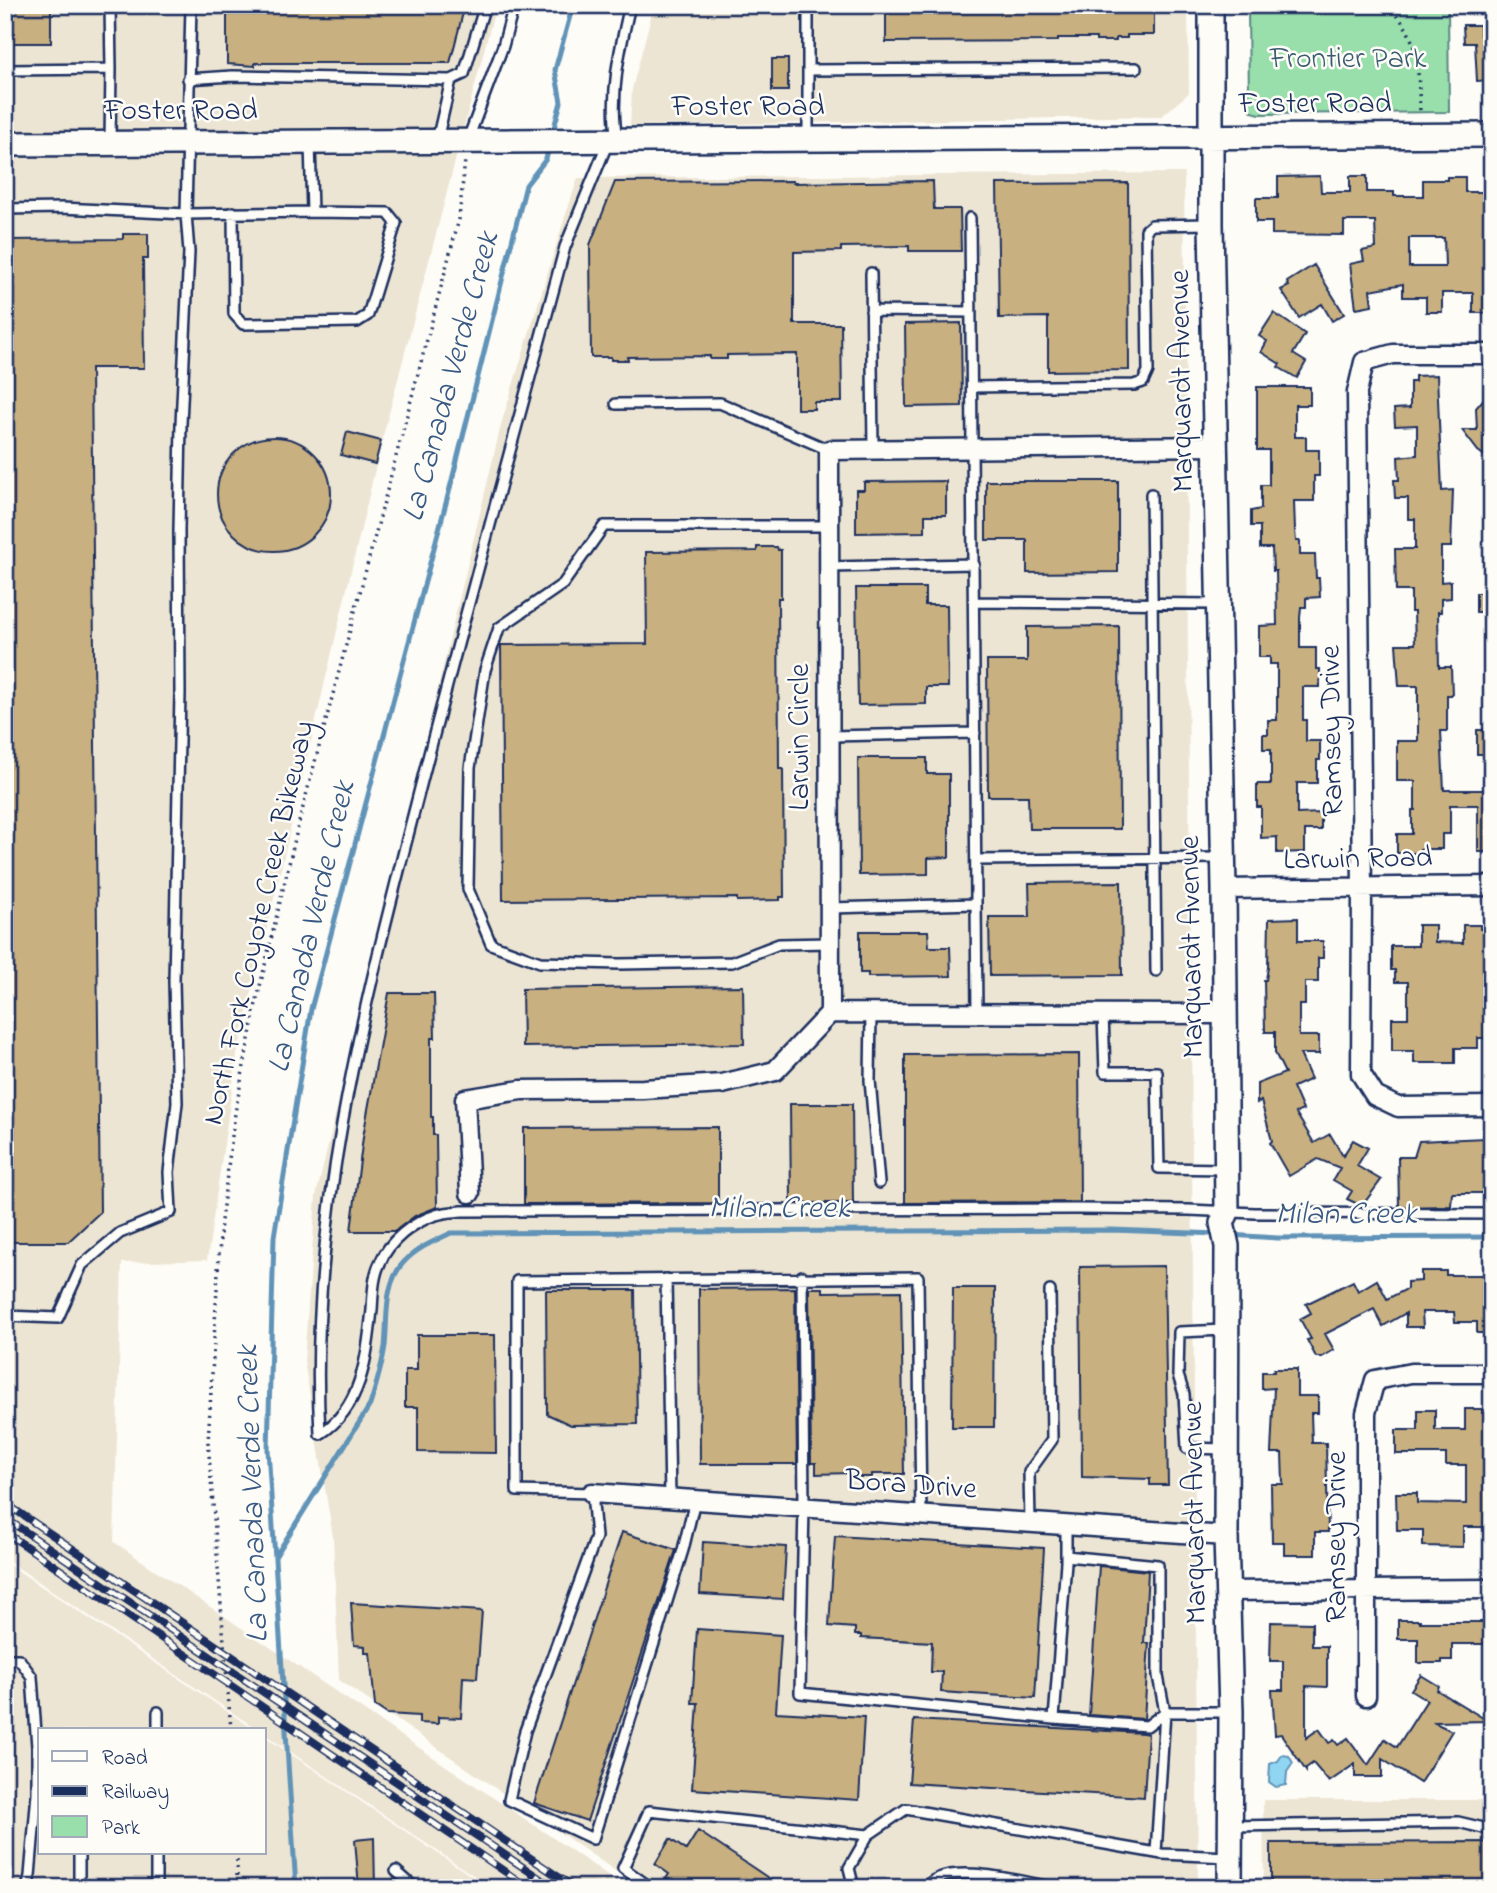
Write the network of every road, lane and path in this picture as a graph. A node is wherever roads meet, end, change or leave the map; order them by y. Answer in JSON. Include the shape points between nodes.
{"nodes":[{"id":1,"x":110,"y":5,"type":"edge"},
{"id":2,"x":191,"y":5,"type":"edge"},
{"id":3,"x":485,"y":5,"type":"edge"},
{"id":4,"x":514,"y":5,"type":"edge"},
{"id":5,"x":630,"y":5,"type":"edge"},
{"id":6,"x":808,"y":5,"type":"edge"},
{"id":7,"x":1211,"y":5,"type":"edge"},
{"id":8,"x":1387,"y":5,"type":"edge"},
{"id":9,"x":1136,"y":68,"type":"dead end"},
{"id":10,"x":111,"y":69,"type":"junction"},
{"id":11,"x":5,"y":70,"type":"edge"},
{"id":12,"x":808,"y":70,"type":"junction"},
{"id":13,"x":188,"y":79,"type":"junction"},
{"id":14,"x":451,"y":80,"type":"junction"},
{"id":15,"x":1420,"y":111,"type":"dead end"},
{"id":16,"x":1492,"y":135,"type":"edge"},
{"id":17,"x":1212,"y":137,"type":"junction"},
{"id":18,"x":808,"y":139,"type":"junction"},
{"id":19,"x":473,"y":141,"type":"junction"},
{"id":20,"x":608,"y":141,"type":"junction"},
{"id":21,"x":437,"y":142,"type":"junction"},
{"id":22,"x":187,"y":143,"type":"junction"},
{"id":23,"x":310,"y":143,"type":"junction"},
{"id":24,"x":5,"y":144,"type":"edge"},
{"id":25,"x":110,"y":144,"type":"junction"},
{"id":26,"x":5,"y":209,"type":"edge"},
{"id":27,"x":233,"y":212,"type":"junction"},
{"id":28,"x":312,"y":212,"type":"junction"},
{"id":29,"x":186,"y":214,"type":"junction"},
{"id":30,"x":970,"y":218,"type":"dead end"},
{"id":31,"x":1212,"y":223,"type":"junction"},
{"id":32,"x":871,"y":273,"type":"dead end"},
{"id":33,"x":871,"y":312,"type":"junction"},
{"id":34,"x":970,"y":312,"type":"junction"},
{"id":35,"x":1492,"y":354,"type":"edge"},
{"id":36,"x":972,"y":387,"type":"junction"},
{"id":37,"x":616,"y":404,"type":"dead end"},
{"id":38,"x":1215,"y":446,"type":"junction"},
{"id":39,"x":973,"y":449,"type":"junction"},
{"id":40,"x":829,"y":450,"type":"junction"},
{"id":41,"x":873,"y":450,"type":"junction"},
{"id":42,"x":1151,"y":494,"type":"dead end"},
{"id":43,"x":829,"y":526,"type":"junction"},
{"id":44,"x":974,"y":564,"type":"junction"},
{"id":45,"x":829,"y":567,"type":"junction"},
{"id":46,"x":974,"y":602,"type":"junction"},
{"id":47,"x":1154,"y":603,"type":"junction"},
{"id":48,"x":1218,"y":604,"type":"junction"},
{"id":49,"x":975,"y":733,"type":"junction"},
{"id":50,"x":829,"y":736,"type":"junction"},
{"id":51,"x":1224,"y":858,"type":"junction"},
{"id":52,"x":1154,"y":859,"type":"junction"},
{"id":53,"x":976,"y":860,"type":"junction"},
{"id":54,"x":1492,"y":886,"type":"edge"},
{"id":55,"x":1224,"y":889,"type":"junction"},
{"id":56,"x":1362,"y":889,"type":"junction"},
{"id":57,"x":976,"y":904,"type":"junction"},
{"id":58,"x":830,"y":908,"type":"junction"},
{"id":59,"x":830,"y":943,"type":"junction"},
{"id":60,"x":1156,"y":971,"type":"dead end"},
{"id":61,"x":830,"y":1013,"type":"junction"},
{"id":62,"x":871,"y":1013,"type":"junction"},
{"id":63,"x":977,"y":1014,"type":"junction"},
{"id":64,"x":1103,"y":1014,"type":"junction"},
{"id":65,"x":1226,"y":1014,"type":"junction"},
{"id":66,"x":1492,"y":1106,"type":"edge"},
{"id":67,"x":1227,"y":1169,"type":"junction"},
{"id":68,"x":879,"y":1183,"type":"dead end"},
{"id":69,"x":470,"y":1193,"type":"dead end"},
{"id":70,"x":1492,"y":1214,"type":"edge"},
{"id":71,"x":1224,"y":1218,"type":"junction"},
{"id":72,"x":802,"y":1276,"type":"junction"},
{"id":73,"x":667,"y":1279,"type":"junction"},
{"id":74,"x":1050,"y":1291,"type":"dead end"},
{"id":75,"x":5,"y":1316,"type":"edge"},
{"id":76,"x":1226,"y":1329,"type":"junction"},
{"id":77,"x":1492,"y":1373,"type":"edge"},
{"id":78,"x":1226,"y":1449,"type":"junction"},
{"id":79,"x":592,"y":1493,"type":"junction"},
{"id":80,"x":670,"y":1498,"type":"junction"},
{"id":81,"x":695,"y":1500,"type":"junction"},
{"id":82,"x":804,"y":1507,"type":"junction"},
{"id":83,"x":921,"y":1515,"type":"junction"},
{"id":84,"x":1030,"y":1522,"type":"junction"},
{"id":85,"x":1066,"y":1525,"type":"junction"},
{"id":86,"x":1226,"y":1536,"type":"junction"},
{"id":87,"x":1066,"y":1556,"type":"junction"},
{"id":88,"x":1492,"y":1589,"type":"edge"},
{"id":89,"x":1367,"y":1590,"type":"junction"},
{"id":90,"x":1228,"y":1591,"type":"junction"},
{"id":91,"x":5,"y":1659,"type":"edge"},
{"id":92,"x":1366,"y":1696,"type":"dead end"},
{"id":93,"x":1165,"y":1712,"type":"junction"},
{"id":94,"x":1231,"y":1712,"type":"junction"},
{"id":95,"x":158,"y":1713,"type":"dead end"},
{"id":96,"x":1054,"y":1719,"type":"junction"},
{"id":97,"x":158,"y":1728,"type":"edge"},
{"id":98,"x":230,"y":1728,"type":"edge"},
{"id":99,"x":38,"y":1793,"type":"edge"},
{"id":100,"x":1230,"y":1826,"type":"junction"},
{"id":101,"x":1492,"y":1830,"type":"edge"},
{"id":102,"x":868,"y":1835,"type":"junction"},
{"id":103,"x":1156,"y":1853,"type":"junction"},
{"id":104,"x":79,"y":1854,"type":"edge"},
{"id":105,"x":156,"y":1854,"type":"edge"},
{"id":106,"x":236,"y":1854,"type":"edge"},
{"id":107,"x":1230,"y":1857,"type":"junction"},
{"id":108,"x":396,"y":1871,"type":"dead end"},
{"id":109,"x":27,"y":1888,"type":"edge"},
{"id":110,"x":79,"y":1888,"type":"edge"},
{"id":111,"x":156,"y":1888,"type":"edge"},
{"id":112,"x":237,"y":1888,"type":"edge"},
{"id":113,"x":415,"y":1888,"type":"edge"},
{"id":114,"x":651,"y":1888,"type":"edge"},
{"id":115,"x":855,"y":1888,"type":"edge"},
{"id":116,"x":926,"y":1888,"type":"edge"},
{"id":117,"x":1055,"y":1888,"type":"edge"},
{"id":118,"x":1230,"y":1888,"type":"edge"}],
"edges":[{"from":1,"to":10,"type":"lane"},
{"from":2,"to":13,"type":"lane"},
{"from":3,"to":14,"type":"lane","via":[[464,74]]},
{"from":4,"to":19,"type":"lane"},
{"from":5,"to":20,"type":"lane"},
{"from":6,"to":12,"type":"lane"},
{"from":7,"to":17,"type":"street","name":"Marquardt Avenue"},
{"from":8,"to":15,"type":"path","via":[[1400,18],[1415,47]]},
{"from":9,"to":12,"type":"lane"},
{"from":10,"to":11,"type":"lane"},
{"from":10,"to":25,"type":"lane"},
{"from":12,"to":18,"type":"lane"},
{"from":13,"to":14,"type":"lane"},
{"from":13,"to":22,"type":"lane"},
{"from":14,"to":21,"type":"lane"},
{"from":16,"to":17,"type":"street","name":"Foster Road"},
{"from":17,"to":18,"type":"street","name":"Foster Road"},
{"from":17,"to":31,"type":"street","name":"Marquardt Avenue"},
{"from":18,"to":20,"type":"street","name":"Foster Road"},
{"from":19,"to":20,"type":"street","name":"Foster Road"},
{"from":19,"to":21,"type":"street","name":"Foster Road"},
{"from":19,"to":98,"type":"path","name":"North Fork Coyote Creek Bikeway","via":[[459,219],[298,826],[235,1113],[221,1221],[208,1442]]},
{"from":20,"to":71,"type":"lane","via":[[565,247],[374,968],[343,1109],[328,1205],[317,1354],[320,1434],[336,1424],[357,1388],[380,1262],[394,1241],[436,1215],[462,1211],[1089,1209]]},
{"from":21,"to":23,"type":"street","name":"Foster Road"},
{"from":22,"to":23,"type":"street","name":"Foster Road"},
{"from":22,"to":25,"type":"street","name":"Foster Road"},
{"from":22,"to":29,"type":"lane"},
{"from":23,"to":28,"type":"lane"},
{"from":24,"to":25,"type":"street","name":"Foster Road"},
{"from":26,"to":29,"type":"lane"},
{"from":27,"to":28,"type":"lane"},
{"from":27,"to":28,"type":"lane","via":[[234,314],[243,324],[357,322],[368,316],[396,223],[388,213]]},
{"from":27,"to":29,"type":"lane"},
{"from":29,"to":75,"type":"lane","via":[[189,252],[179,530],[174,981],[177,1102],[169,1172],[171,1212],[120,1233],[82,1265],[58,1318]]},
{"from":30,"to":34,"type":"lane"},
{"from":31,"to":36,"type":"lane","via":[[1152,225],[1146,230],[1147,371],[1143,382]]},
{"from":31,"to":38,"type":"street","name":"Marquardt Avenue"},
{"from":32,"to":33,"type":"lane"},
{"from":33,"to":34,"type":"lane"},
{"from":33,"to":41,"type":"lane"},
{"from":34,"to":36,"type":"lane"},
{"from":35,"to":56,"type":"street","name":"Ramsey Drive","via":[[1393,354],[1364,362],[1357,392]]},
{"from":36,"to":39,"type":"lane"},
{"from":37,"to":40,"type":"lane","via":[[720,403]]},
{"from":38,"to":39,"type":"street"},
{"from":38,"to":48,"type":"street","name":"Marquardt Avenue"},
{"from":39,"to":41,"type":"street"},
{"from":39,"to":44,"type":"lane"},
{"from":40,"to":41,"type":"street"},
{"from":40,"to":43,"type":"street","name":"Larwin Circle"},
{"from":42,"to":47,"type":"lane"},
{"from":43,"to":45,"type":"street","name":"Larwin Circle"},
{"from":43,"to":59,"type":"lane","via":[[604,527],[563,584],[499,628],[485,670],[470,768],[468,889],[491,944],[540,962],[732,962],[779,944]]},
{"from":44,"to":45,"type":"lane"},
{"from":44,"to":46,"type":"lane"},
{"from":45,"to":50,"type":"street","name":"Larwin Circle"},
{"from":46,"to":47,"type":"lane"},
{"from":46,"to":49,"type":"lane"},
{"from":47,"to":48,"type":"lane"},
{"from":47,"to":52,"type":"lane"},
{"from":48,"to":51,"type":"street","name":"Marquardt Avenue"},
{"from":49,"to":50,"type":"lane"},
{"from":49,"to":53,"type":"lane"},
{"from":50,"to":58,"type":"street","name":"Larwin Circle"},
{"from":51,"to":52,"type":"lane"},
{"from":51,"to":55,"type":"street","name":"Marquardt Avenue"},
{"from":52,"to":53,"type":"lane"},
{"from":52,"to":60,"type":"lane"},
{"from":53,"to":57,"type":"lane"},
{"from":54,"to":56,"type":"street","name":"Larwin Road"},
{"from":55,"to":56,"type":"street","name":"Larwin Road"},
{"from":55,"to":65,"type":"street","name":"Marquardt Avenue"},
{"from":56,"to":66,"type":"street","name":"Ramsey Drive","via":[[1361,1073],[1375,1096],[1398,1107]]},
{"from":57,"to":58,"type":"lane"},
{"from":57,"to":63,"type":"lane"},
{"from":58,"to":59,"type":"street","name":"Larwin Circle"},
{"from":59,"to":61,"type":"street","name":"Larwin Circle"},
{"from":61,"to":62,"type":"street"},
{"from":61,"to":69,"type":"street","via":[[775,1071],[722,1084],[521,1090],[465,1099]]},
{"from":62,"to":63,"type":"street"},
{"from":62,"to":68,"type":"lane","via":[[870,1080]]},
{"from":63,"to":64,"type":"street"},
{"from":64,"to":65,"type":"street"},
{"from":64,"to":67,"type":"lane","via":[[1105,1072],[1157,1072],[1158,1168]]},
{"from":65,"to":67,"type":"street","name":"Marquardt Avenue"},
{"from":67,"to":71,"type":"street","name":"Marquardt Avenue"},
{"from":70,"to":71,"type":"lane"},
{"from":71,"to":76,"type":"street","name":"Marquardt Avenue"},
{"from":72,"to":73,"type":"lane"},
{"from":72,"to":82,"type":"lane"},
{"from":72,"to":83,"type":"lane","via":[[918,1277]]},
{"from":73,"to":79,"type":"lane","via":[[517,1281],[517,1491]]},
{"from":73,"to":80,"type":"lane"},
{"from":74,"to":84,"type":"lane","via":[[1052,1440],[1029,1472]]},
{"from":76,"to":78,"type":"street","name":"Marquardt Avenue"},
{"from":76,"to":78,"type":"lane","via":[[1179,1332],[1178,1375],[1184,1394],[1187,1448]]},
{"from":77,"to":89,"type":"street","name":"Ramsey Drive","via":[[1411,1373],[1375,1380],[1366,1413]]},
{"from":78,"to":86,"type":"street","name":"Marquardt Avenue"},
{"from":79,"to":80,"type":"street","name":"Bora Drive"},
{"from":79,"to":81,"type":"lane","via":[[596,1537],[525,1731],[509,1800],[593,1839]]},
{"from":80,"to":81,"type":"street","name":"Bora Drive"},
{"from":81,"to":82,"type":"street","name":"Bora Drive"},
{"from":82,"to":83,"type":"street","name":"Bora Drive"},
{"from":82,"to":96,"type":"lane","via":[[800,1693]]},
{"from":83,"to":84,"type":"street","name":"Bora Drive"},
{"from":84,"to":85,"type":"street","name":"Bora Drive"},
{"from":85,"to":86,"type":"street","name":"Bora Drive"},
{"from":85,"to":87,"type":"lane"},
{"from":86,"to":90,"type":"street","name":"Marquardt Avenue"},
{"from":87,"to":93,"type":"lane","via":[[1158,1565],[1158,1675]]},
{"from":87,"to":96,"type":"lane"},
{"from":88,"to":89,"type":"street"},
{"from":89,"to":90,"type":"street"},
{"from":89,"to":92,"type":"street","name":"Ramsey Drive"},
{"from":90,"to":94,"type":"street","name":"Marquardt Avenue"},
{"from":91,"to":99,"type":"lane","via":[[19,1659],[32,1677]]},
{"from":93,"to":94,"type":"lane"},
{"from":93,"to":96,"type":"lane","via":[[1147,1726]]},
{"from":93,"to":103,"type":"lane"},
{"from":94,"to":100,"type":"street","name":"Marquardt Avenue"},
{"from":95,"to":97,"type":"lane"},
{"from":99,"to":109,"type":"lane"},
{"from":100,"to":101,"type":"lane","via":[[1458,1822]]},
{"from":100,"to":107,"type":"street","name":"Marquardt Avenue"},
{"from":102,"to":103,"type":"lane","via":[[906,1809]]},
{"from":102,"to":114,"type":"lane","via":[[649,1811],[624,1868]]},
{"from":102,"to":115,"type":"lane","via":[[849,1868]]},
{"from":103,"to":107,"type":"lane"},
{"from":104,"to":110,"type":"lane"},
{"from":105,"to":111,"type":"lane"},
{"from":106,"to":112,"type":"path"},
{"from":107,"to":118,"type":"street","name":"Marquardt Avenue"},
{"from":108,"to":113,"type":"lane"},
{"from":116,"to":117,"type":"lane","via":[[955,1873]]}]}
